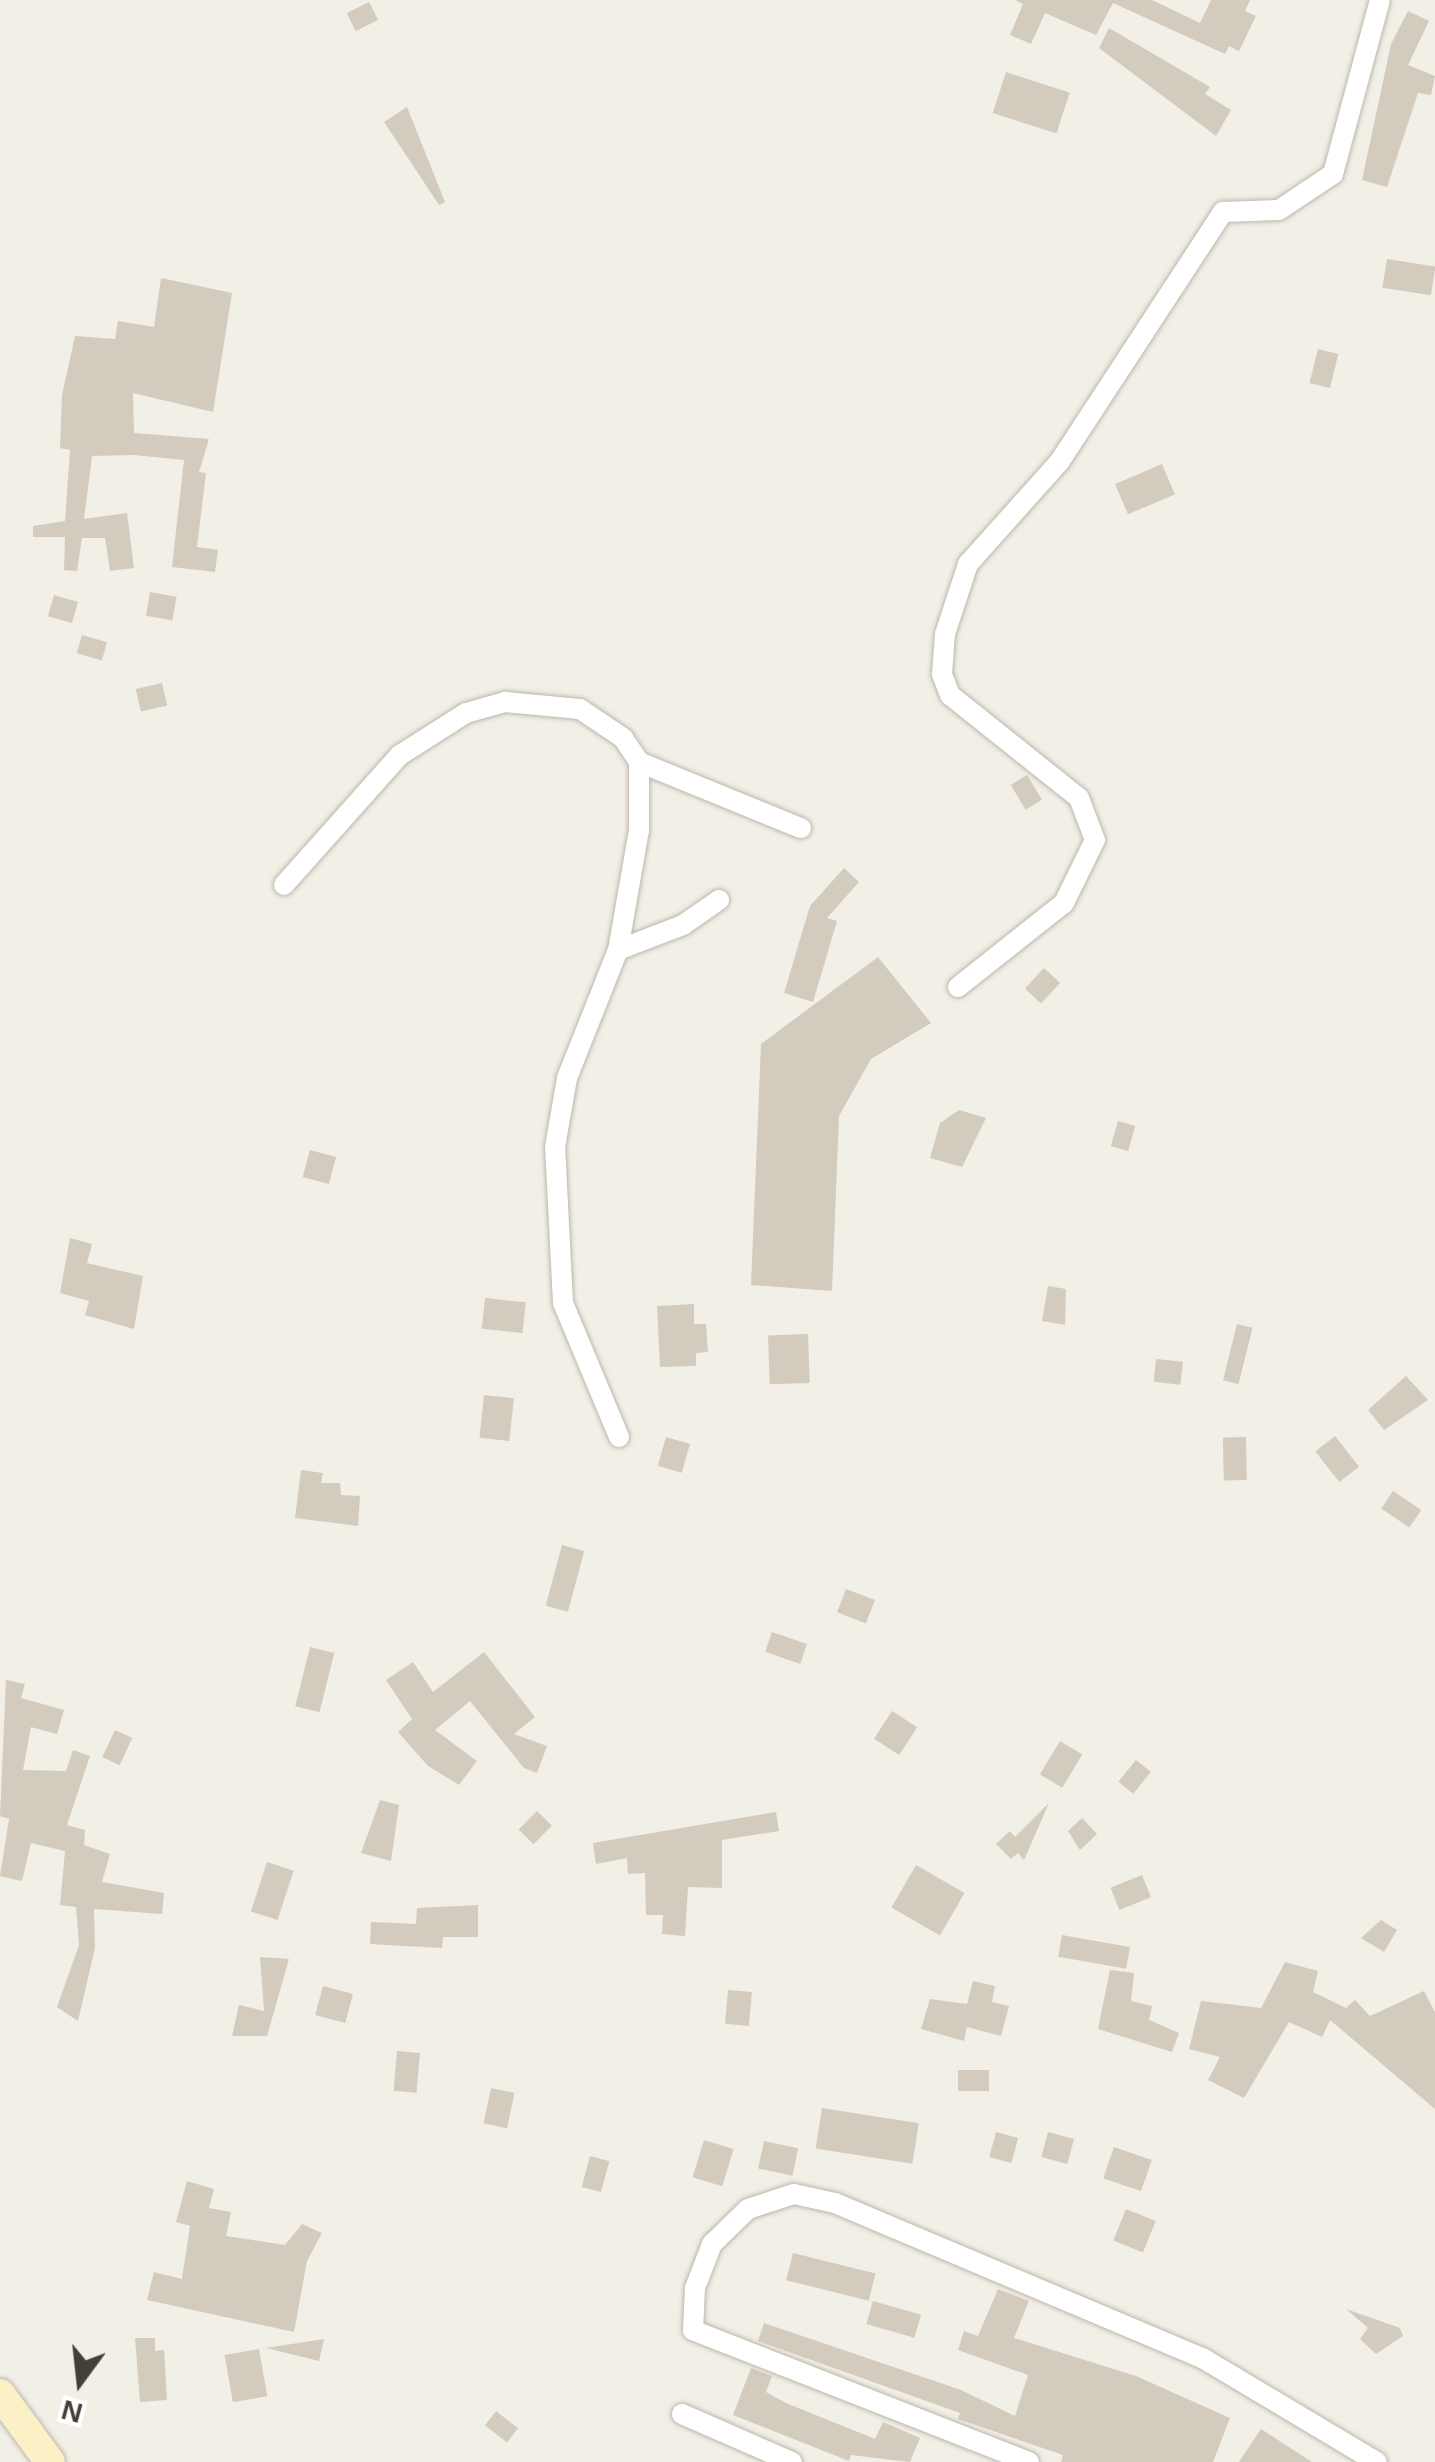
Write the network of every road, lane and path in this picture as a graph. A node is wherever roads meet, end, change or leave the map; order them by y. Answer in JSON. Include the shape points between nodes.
{"nodes":[{"id":1,"x":1380,"y":0,"type":"edge"},
{"id":2,"x":640,"y":762,"type":"junction"},
{"id":3,"x":801,"y":828,"type":"dead end"},
{"id":4,"x":284,"y":884,"type":"dead end"},
{"id":5,"x":719,"y":900,"type":"dead end"},
{"id":6,"x":618,"y":950,"type":"junction"},
{"id":7,"x":958,"y":987,"type":"dead end"},
{"id":8,"x":619,"y":1438,"type":"dead end"},
{"id":9,"x":0,"y":2394,"type":"edge"},
{"id":10,"x":682,"y":2414,"type":"dead end"},
{"id":11,"x":50,"y":2462,"type":"edge"},
{"id":12,"x":792,"y":2462,"type":"edge"},
{"id":13,"x":1029,"y":2462,"type":"edge"},
{"id":14,"x":1377,"y":2462,"type":"edge"}],
"edges":[{"from":1,"to":7,"type":"street","via":[[1333,174],[1279,210],[1223,212],[1060,461],[968,564],[945,634],[942,674],[950,695],[1078,798],[1095,840],[1064,902]]},
{"from":2,"to":3,"type":"street"},
{"from":2,"to":4,"type":"street","via":[[623,738],[580,709],[505,702],[466,713],[400,755]]},
{"from":2,"to":6,"type":"street","via":[[639,830]]},
{"from":5,"to":6,"type":"street","via":[[683,925]]},
{"from":6,"to":8,"type":"street","via":[[567,1078],[555,1147],[563,1303]]},
{"from":9,"to":11,"type":"street"},
{"from":10,"to":12,"type":"street"},
{"from":13,"to":14,"type":"street","via":[[694,2330],[696,2288],[712,2244],[748,2208],[794,2194],[834,2203],[1204,2359]]}]}
